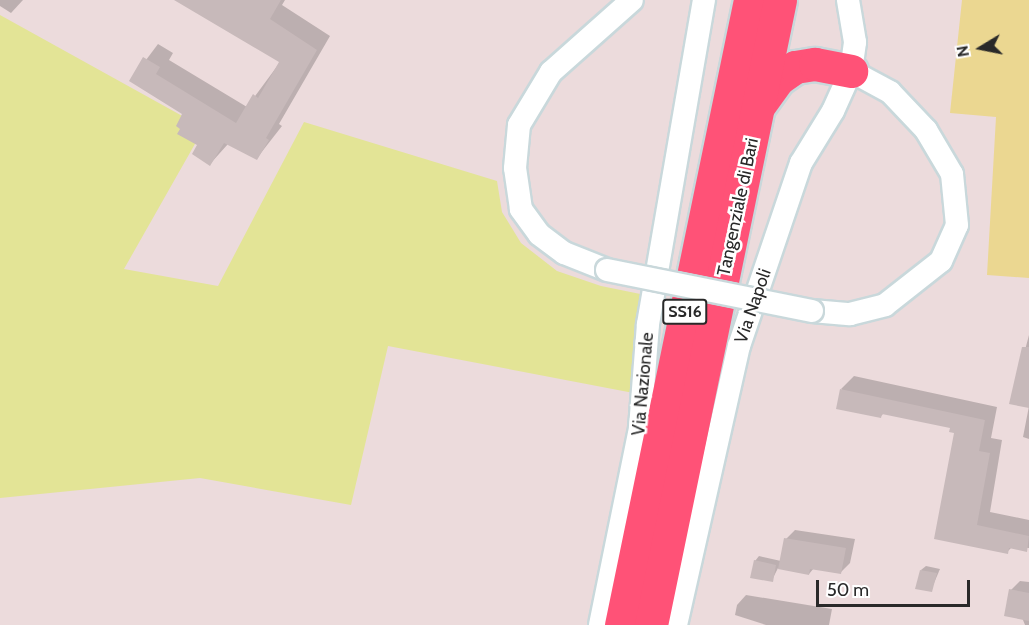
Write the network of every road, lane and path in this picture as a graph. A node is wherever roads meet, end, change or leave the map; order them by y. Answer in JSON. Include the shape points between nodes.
{"nodes":[{"id":1,"x":632,"y":0,"type":"edge"},
{"id":2,"x":704,"y":0,"type":"edge"},
{"id":3,"x":750,"y":0,"type":"edge"},
{"id":4,"x":781,"y":0,"type":"edge"},
{"id":5,"x":848,"y":0,"type":"edge"},
{"id":6,"x":815,"y":64,"type":"junction"},
{"id":7,"x":851,"y":70,"type":"junction"},
{"id":8,"x":759,"y":106,"type":"junction"},
{"id":9,"x":600,"y":625,"type":"edge"},
{"id":10,"x":621,"y":625,"type":"edge"},
{"id":11,"x":651,"y":625,"type":"edge"},
{"id":12,"x":676,"y":625,"type":"edge"}],
"edges":[{"from":1,"to":7,"type":"street","bridge":true,"via":[[551,72],[519,124],[515,168],[521,209],[539,234],[564,253],[607,270],[812,311],[850,314],[885,305],[941,261],[957,225],[952,174],[926,130],[890,92]]},
{"from":2,"to":9,"type":"street","name":"Via Nazionale","via":[[648,324],[640,428]]},
{"from":3,"to":10,"type":"highway","name":"Tangenziale di Bari","number":"SS16"},
{"from":4,"to":6,"type":"highway","via":[[787,34],[797,51]]},
{"from":4,"to":8,"type":"highway","name":"Tangenziale di Bari","number":"SS16"},
{"from":5,"to":7,"type":"street","name":"Via Napoli","via":[[855,42]]},
{"from":6,"to":7,"type":"highway"},
{"from":6,"to":8,"type":"highway","via":[[795,67],[778,79]]},
{"from":7,"to":12,"type":"street","name":"Via Napoli","via":[[833,111],[801,163],[739,346]]},
{"from":8,"to":11,"type":"highway","name":"Tangenziale di Bari","number":"SS16"}]}
